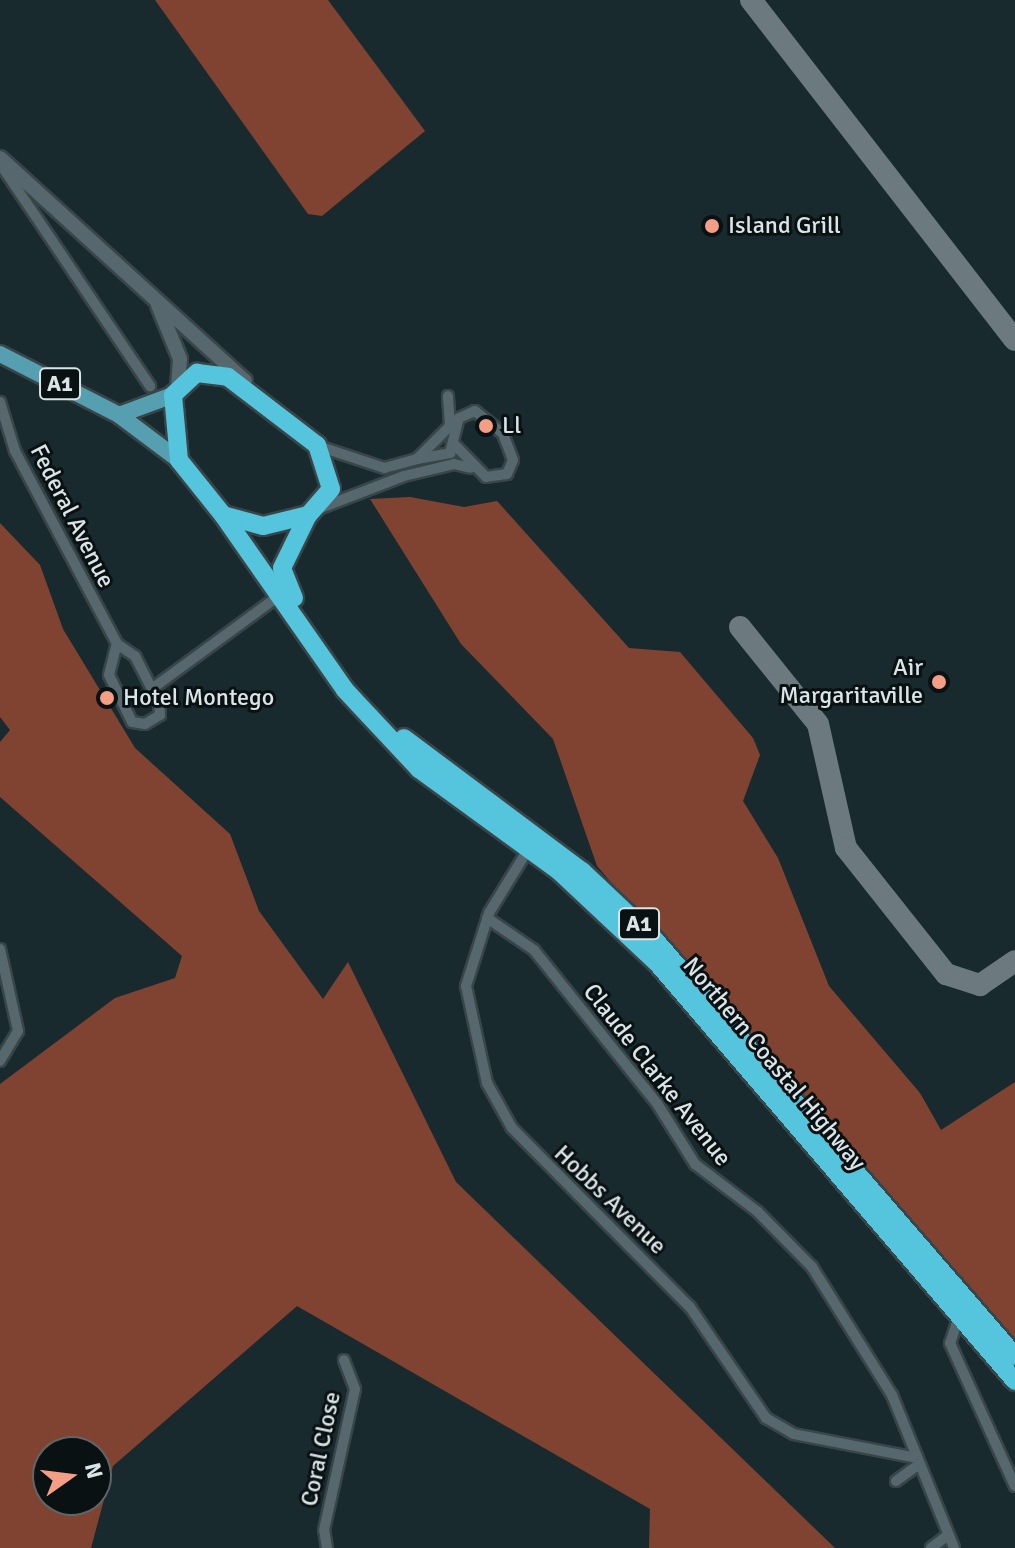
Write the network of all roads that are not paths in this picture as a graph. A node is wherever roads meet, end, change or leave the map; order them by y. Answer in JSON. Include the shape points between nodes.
{"nodes":[{"id":1,"x":0,"y":161,"type":"edge"},
{"id":2,"x":154,"y":297,"type":"junction"},
{"id":3,"x":0,"y":354,"type":"edge"},
{"id":4,"x":150,"y":386,"type":"dead end"},
{"id":5,"x":175,"y":391,"type":"junction"},
{"id":6,"x":448,"y":396,"type":"dead end"},
{"id":7,"x":267,"y":401,"type":"junction"},
{"id":8,"x":0,"y":402,"type":"edge"},
{"id":9,"x":119,"y":415,"type":"junction"},
{"id":10,"x":317,"y":445,"type":"junction"},
{"id":11,"x":455,"y":445,"type":"junction"},
{"id":12,"x":417,"y":459,"type":"junction"},
{"id":13,"x":179,"y":460,"type":"junction"},
{"id":14,"x":471,"y":468,"type":"junction"},
{"id":15,"x":310,"y":513,"type":"junction"},
{"id":16,"x":223,"y":515,"type":"junction"},
{"id":17,"x":280,"y":595,"type":"junction"},
{"id":18,"x":117,"y":644,"type":"junction"},
{"id":19,"x":153,"y":688,"type":"junction"},
{"id":20,"x":529,"y":848,"type":"junction"},
{"id":21,"x":487,"y":918,"type":"junction"},
{"id":22,"x":0,"y":949,"type":"edge"},
{"id":23,"x":4,"y":982,"type":"edge"},
{"id":24,"x":0,"y":1061,"type":"edge"},
{"id":25,"x":964,"y":1309,"type":"junction"},
{"id":26,"x":1015,"y":1356,"type":"edge"},
{"id":27,"x":344,"y":1360,"type":"dead end"},
{"id":28,"x":1015,"y":1381,"type":"edge"},
{"id":29,"x":918,"y":1461,"type":"junction"},
{"id":30,"x":896,"y":1481,"type":"dead end"},
{"id":31,"x":1015,"y":1486,"type":"edge"},
{"id":32,"x":948,"y":1535,"type":"junction"},
{"id":33,"x":327,"y":1548,"type":"edge"},
{"id":34,"x":931,"y":1548,"type":"edge"},
{"id":35,"x":954,"y":1548,"type":"edge"}],
"edges":[{"from":1,"to":2,"type":"main road"},
{"from":1,"to":4,"type":"street"},
{"from":2,"to":5,"type":"main road","via":[[180,359]]},
{"from":2,"to":7,"type":"main road"},
{"from":3,"to":9,"type":"main road","number":"A1"},
{"from":5,"to":7,"type":"highway","via":[[197,373],[220,373]]},
{"from":5,"to":9,"type":"main road"},
{"from":5,"to":13,"type":"highway"},
{"from":6,"to":12,"type":"street","via":[[450,426]]},
{"from":7,"to":10,"type":"highway"},
{"from":8,"to":18,"type":"street","name":"Federal Avenue","via":[[15,451]]},
{"from":9,"to":13,"type":"main road","number":"A1"},
{"from":10,"to":12,"type":"street","via":[[384,468]]},
{"from":10,"to":15,"type":"highway","number":"A1","via":[[331,489]]},
{"from":11,"to":12,"type":"street","via":[[435,460]]},
{"from":11,"to":14,"type":"street"},
{"from":11,"to":14,"type":"street","via":[[457,423],[467,413],[483,414],[503,434],[513,460],[507,474],[486,477]]},
{"from":13,"to":16,"type":"highway","number":"A1"},
{"from":14,"to":15,"type":"street","via":[[454,464],[404,476]]},
{"from":15,"to":16,"type":"highway","via":[[263,526]]},
{"from":15,"to":25,"type":"highway","name":"Northern Coastal Highway","number":"A1","via":[[285,552],[285,584],[372,704],[452,780],[582,871],[655,940]]},
{"from":16,"to":17,"type":"highway","name":"Northern Coastal Highway","number":"A1"},
{"from":17,"to":19,"type":"street"},
{"from":17,"to":20,"type":"highway","name":"Northern Coastal Highway","number":"A1","via":[[345,690],[419,769]]},
{"from":18,"to":19,"type":"street","name":"Federal Avenue","via":[[135,656]]},
{"from":18,"to":19,"type":"street","via":[[109,675],[132,722],[160,715]]},
{"from":20,"to":21,"type":"street","name":"Hobbs Avenue"},
{"from":20,"to":25,"type":"highway","name":"Northern Coastal Highway","number":"A1","via":[[658,964]]},
{"from":21,"to":29,"type":"street","name":"Claude Clarke Avenue","via":[[534,950],[658,1105],[695,1164],[758,1212],[812,1267],[892,1395]]},
{"from":21,"to":29,"type":"street","name":"Hobbs Avenue","via":[[466,986],[487,1083],[512,1128],[690,1307],[766,1418],[794,1434]]},
{"from":22,"to":23,"type":"street"},
{"from":23,"to":24,"type":"street","via":[[18,1031]]},
{"from":25,"to":26,"type":"highway","name":"Northern Coastal Highway","number":"A1"},
{"from":25,"to":28,"type":"highway","name":"Northern Coastal Highway","number":"A1"},
{"from":25,"to":31,"type":"street","via":[[950,1343]]},
{"from":27,"to":33,"type":"street","name":"Coral Close","via":[[355,1389],[324,1530]]},
{"from":29,"to":30,"type":"street"},
{"from":29,"to":32,"type":"street","name":"Claude Clarke Avenue"},
{"from":32,"to":34,"type":"street"},
{"from":32,"to":35,"type":"street","name":"Claude Clarke Avenue"}]}
